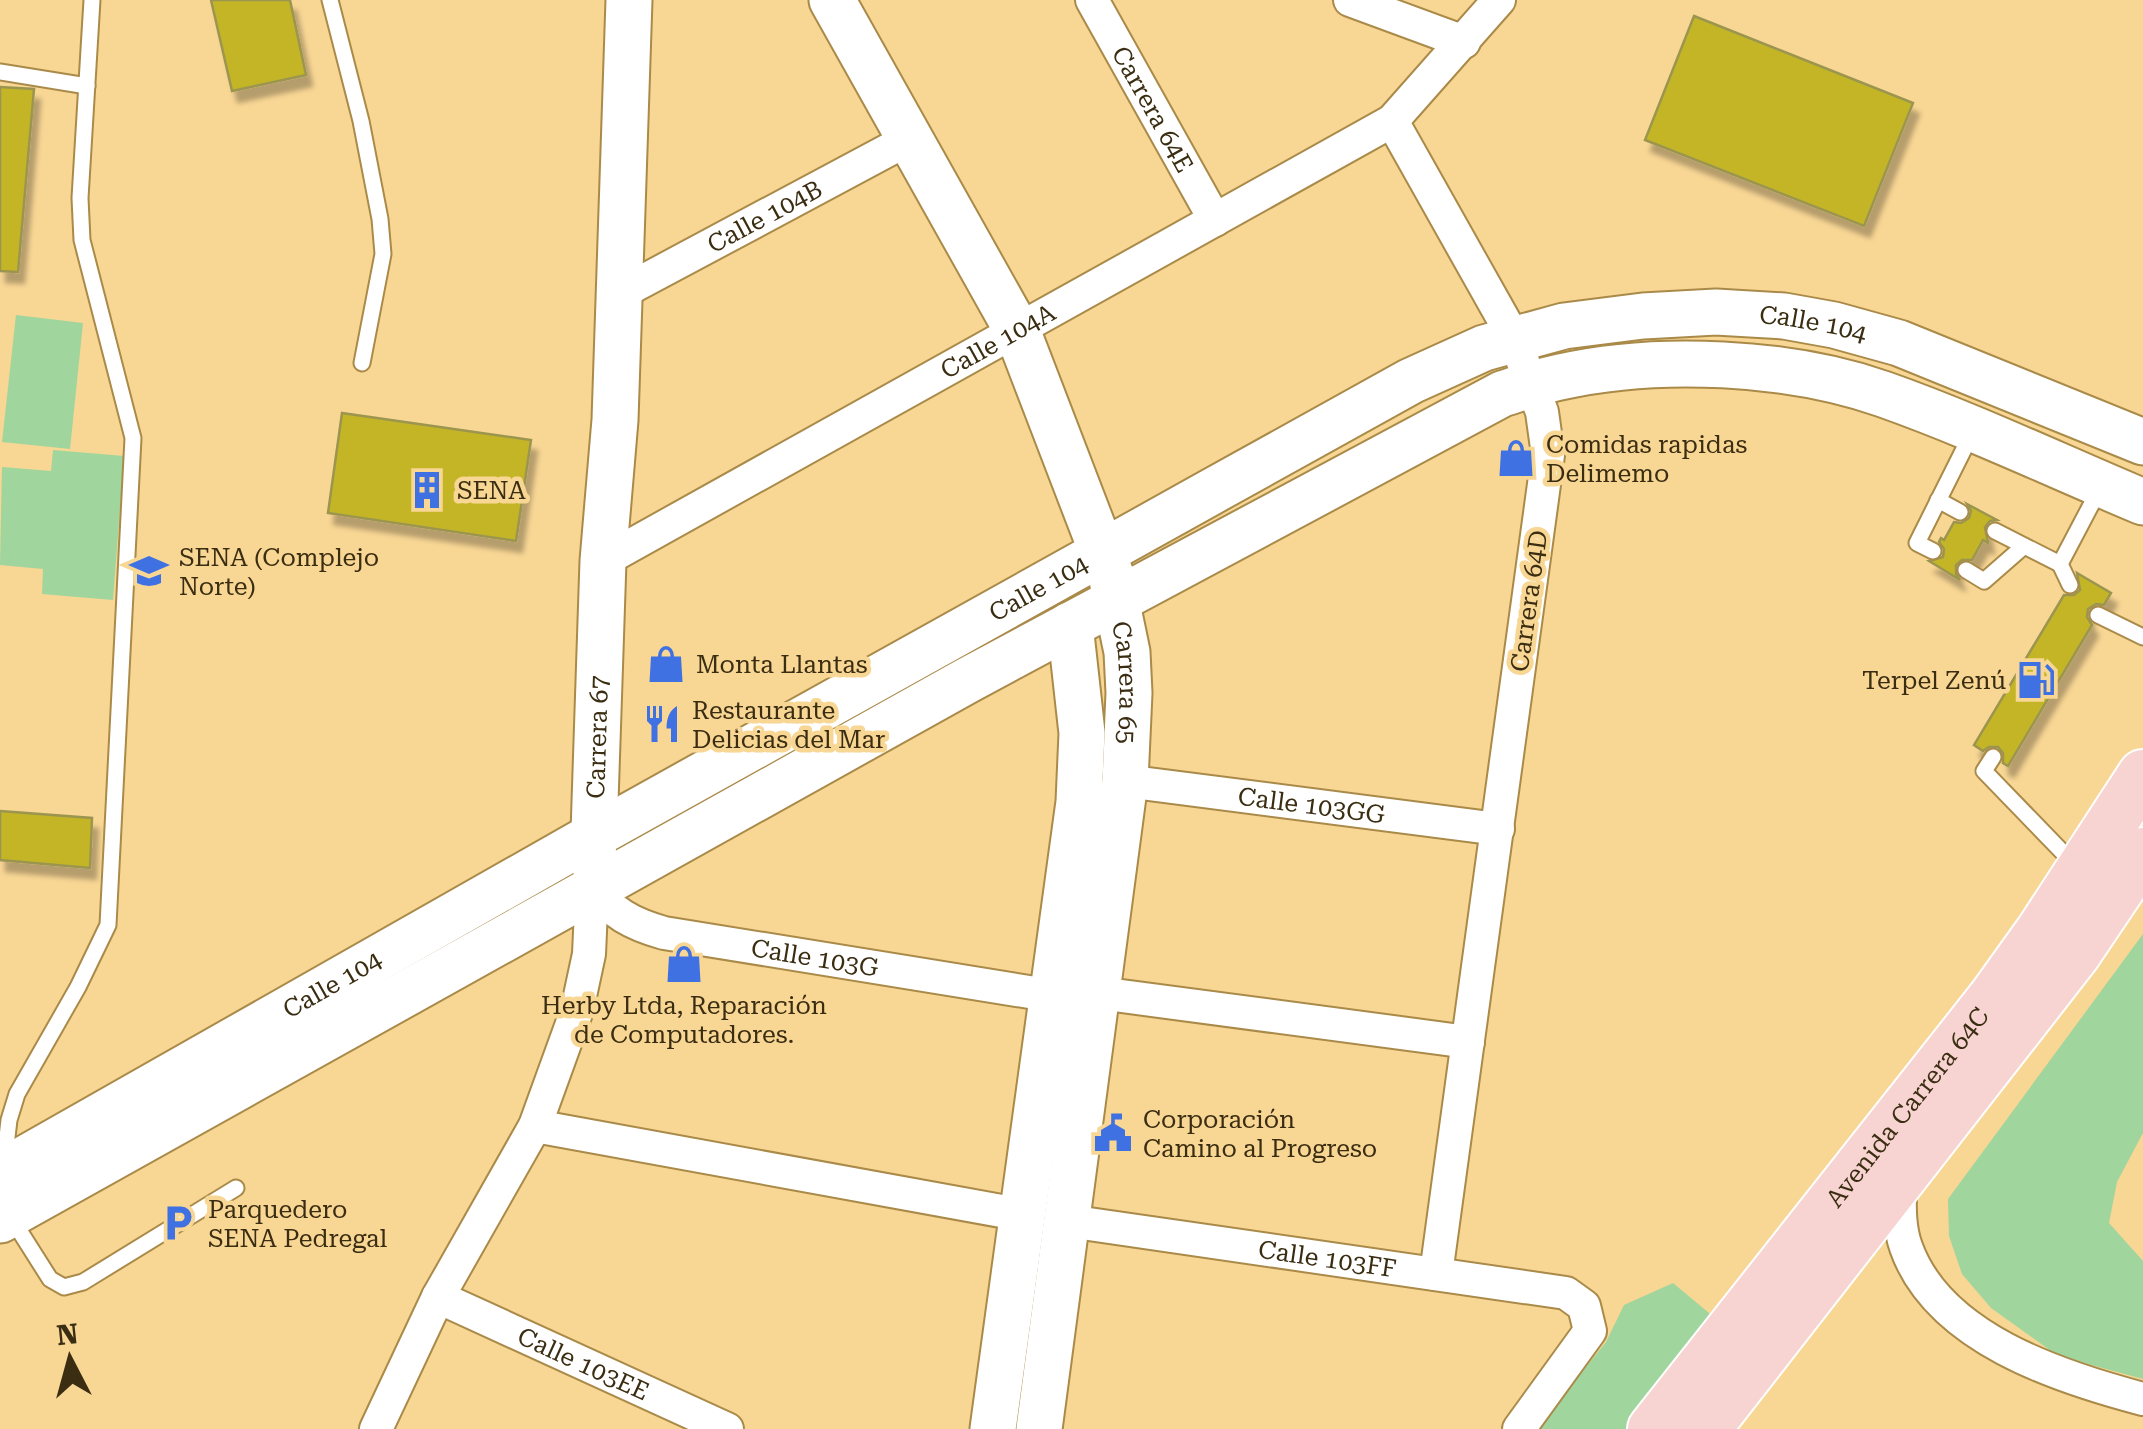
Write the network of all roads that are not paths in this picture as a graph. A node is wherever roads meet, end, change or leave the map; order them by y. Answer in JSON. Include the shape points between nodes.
{"nodes":[{"id":1,"x":92,"y":0,"type":"edge"},
{"id":2,"x":330,"y":0,"type":"edge"},
{"id":3,"x":629,"y":0,"type":"edge"},
{"id":4,"x":832,"y":0,"type":"edge"},
{"id":5,"x":1092,"y":0,"type":"edge"},
{"id":6,"x":1350,"y":0,"type":"edge"},
{"id":7,"x":1499,"y":0,"type":"edge"},
{"id":8,"x":1464,"y":42,"type":"junction"},
{"id":9,"x":0,"y":72,"type":"edge"},
{"id":10,"x":87,"y":86,"type":"junction"},
{"id":11,"x":1392,"y":122,"type":"junction"},
{"id":12,"x":909,"y":138,"type":"junction"},
{"id":13,"x":1215,"y":220,"type":"junction"},
{"id":14,"x":619,"y":294,"type":"junction"},
{"id":15,"x":1016,"y":330,"type":"junction"},
{"id":16,"x":1514,"y":338,"type":"junction"},
{"id":17,"x":362,"y":363,"type":"dead end"},
{"id":18,"x":1533,"y":385,"type":"junction"},
{"id":19,"x":1973,"y":431,"type":"junction"},
{"id":20,"x":2143,"y":442,"type":"edge"},
{"id":21,"x":2102,"y":485,"type":"junction"},
{"id":22,"x":1938,"y":500,"type":"junction"},
{"id":23,"x":2143,"y":502,"type":"edge"},
{"id":24,"x":1960,"y":512,"type":"dead end"},
{"id":25,"x":1995,"y":531,"type":"dead end"},
{"id":26,"x":2024,"y":546,"type":"junction"},
{"id":27,"x":1934,"y":551,"type":"dead end"},
{"id":28,"x":1102,"y":553,"type":"junction"},
{"id":29,"x":602,"y":561,"type":"junction"},
{"id":30,"x":2060,"y":564,"type":"junction"},
{"id":31,"x":1966,"y":570,"type":"dead end"},
{"id":32,"x":2070,"y":585,"type":"dead end"},
{"id":33,"x":1118,"y":599,"type":"junction"},
{"id":34,"x":2098,"y":615,"type":"dead end"},
{"id":35,"x":1070,"y":625,"type":"junction"},
{"id":36,"x":2143,"y":637,"type":"edge"},
{"id":37,"x":1993,"y":756,"type":"dead end"},
{"id":38,"x":2143,"y":775,"type":"edge"},
{"id":39,"x":1126,"y":781,"type":"junction"},
{"id":40,"x":1498,"y":830,"type":"junction"},
{"id":41,"x":593,"y":836,"type":"junction"},
{"id":42,"x":2143,"y":854,"type":"edge"},
{"id":43,"x":2081,"y":872,"type":"junction"},
{"id":44,"x":592,"y":887,"type":"junction"},
{"id":45,"x":1100,"y":993,"type":"junction"},
{"id":46,"x":1054,"y":996,"type":"junction"},
{"id":47,"x":1468,"y":1042,"type":"junction"},
{"id":48,"x":535,"y":1126,"type":"junction"},
{"id":49,"x":1900,"y":1178,"type":"junction"},
{"id":50,"x":236,"y":1188,"type":"dead end"},
{"id":51,"x":3,"y":1195,"type":"edge"},
{"id":52,"x":1022,"y":1215,"type":"junction"},
{"id":53,"x":1068,"y":1220,"type":"junction"},
{"id":54,"x":1436,"y":1274,"type":"junction"},
{"id":55,"x":438,"y":1297,"type":"junction"},
{"id":56,"x":2143,"y":1399,"type":"edge"},
{"id":57,"x":376,"y":1429,"type":"edge"},
{"id":58,"x":727,"y":1429,"type":"edge"},
{"id":59,"x":994,"y":1429,"type":"edge"},
{"id":60,"x":1040,"y":1429,"type":"edge"},
{"id":61,"x":1519,"y":1429,"type":"edge"},
{"id":62,"x":1653,"y":1429,"type":"edge"},
{"id":63,"x":1706,"y":1429,"type":"edge"}],
"edges":[{"from":1,"to":10,"type":"lane"},
{"from":2,"to":17,"type":"lane","via":[[380,219],[382,254]]},
{"from":3,"to":14,"type":"main road","name":"Carrera 67"},
{"from":4,"to":12,"type":"main road","name":"Carrera 65"},
{"from":5,"to":13,"type":"street","name":"Carrera 64E"},
{"from":6,"to":8,"type":"street"},
{"from":7,"to":8,"type":"street"},
{"from":8,"to":11,"type":"street"},
{"from":9,"to":10,"type":"lane"},
{"from":10,"to":51,"type":"lane","via":[[82,240],[133,438],[108,925],[17,1094]]},
{"from":11,"to":13,"type":"street","name":"Calle 104A"},
{"from":11,"to":16,"type":"street","name":"Carrera 64D"},
{"from":12,"to":14,"type":"street","name":"Calle 104B"},
{"from":12,"to":15,"type":"main road","name":"Carrera 65"},
{"from":13,"to":15,"type":"street","name":"Calle 104A"},
{"from":14,"to":29,"type":"main road","name":"Carrera 67"},
{"from":15,"to":28,"type":"main road","name":"Carrera 65"},
{"from":15,"to":29,"type":"street","name":"Calle 104A"},
{"from":16,"to":18,"type":"street","name":"Carrera 64D"},
{"from":16,"to":20,"type":"main road","name":"Calle 104","via":[[1644,316],[1784,316],[1899,343]]},
{"from":16,"to":28,"type":"main road","name":"Calle 104","via":[[1411,381]]},
{"from":18,"to":19,"type":"main road","name":"Calle 104","via":[[1651,366],[1743,367],[1881,393]]},
{"from":18,"to":33,"type":"main road","name":"Calle 104","via":[[1470,409]]},
{"from":18,"to":40,"type":"street","name":"Carrera 64D","via":[[1548,455]]},
{"from":19,"to":21,"type":"main road","name":"Calle 104"},
{"from":19,"to":22,"type":"lane"},
{"from":21,"to":23,"type":"main road","name":"Calle 104"},
{"from":21,"to":30,"type":"lane"},
{"from":22,"to":24,"type":"lane"},
{"from":22,"to":27,"type":"lane","via":[[1917,543]]},
{"from":25,"to":26,"type":"lane"},
{"from":26,"to":30,"type":"lane"},
{"from":26,"to":31,"type":"lane","via":[[1984,580]]},
{"from":28,"to":33,"type":"main road","name":"Carrera 65"},
{"from":28,"to":41,"type":"main road","name":"Calle 104"},
{"from":29,"to":41,"type":"main road","name":"Carrera 67"},
{"from":30,"to":32,"type":"lane"},
{"from":33,"to":35,"type":"main road","name":"Calle 104"},
{"from":33,"to":39,"type":"main road","name":"Carrera 65","via":[[1130,693]]},
{"from":34,"to":36,"type":"lane"},
{"from":35,"to":44,"type":"main road","name":"Calle 104"},
{"from":35,"to":46,"type":"main road","name":"Carrera 65","via":[[1081,766]]},
{"from":37,"to":43,"type":"lane","via":[[1984,771]]},
{"from":38,"to":43,"type":"main road","name":"Avenida Carrera 64C"},
{"from":39,"to":40,"type":"street","name":"Calle 103GG"},
{"from":39,"to":45,"type":"main road","name":"Carrera 65"},
{"from":40,"to":47,"type":"street","name":"Carrera 64D"},
{"from":41,"to":44,"type":"main road","name":"Carrera 67"},
{"from":41,"to":51,"type":"main road","name":"Calle 104"},
{"from":42,"to":49,"type":"main road","name":"Avenida Carrera 64C","via":[[2076,954]]},
{"from":43,"to":62,"type":"main road","name":"Avenida Carrera 64C","via":[[1994,997]]},
{"from":44,"to":46,"type":"street","name":"Calle 103G","via":[[626,920],[664,934]]},
{"from":44,"to":48,"type":"street","name":"Carrera 67","via":[[589,954],[577,1010]]},
{"from":44,"to":51,"type":"main road","name":"Calle 104"},
{"from":45,"to":47,"type":"street"},
{"from":45,"to":53,"type":"main road","name":"Carrera 65"},
{"from":46,"to":52,"type":"main road","name":"Carrera 65"},
{"from":47,"to":54,"type":"street","name":"Carrera 64D"},
{"from":48,"to":52,"type":"street"},
{"from":48,"to":55,"type":"street","name":"Carrera 67"},
{"from":49,"to":56,"type":"street","via":[[1900,1220],[1914,1265],[1961,1319],[2024,1360]]},
{"from":49,"to":63,"type":"main road","name":"Avenida Carrera 64C"},
{"from":50,"to":51,"type":"lane","via":[[83,1282],[64,1287],[50,1279]]},
{"from":52,"to":59,"type":"main road","name":"Carrera 65"},
{"from":53,"to":54,"type":"street","name":"Calle 103FF"},
{"from":53,"to":60,"type":"main road","name":"Carrera 65"},
{"from":54,"to":61,"type":"street","name":"Calle 103FF","via":[[1566,1293],[1584,1306],[1590,1331]]},
{"from":55,"to":57,"type":"street","name":"Carrera 67"},
{"from":55,"to":58,"type":"street","name":"Calle 103EE"}]}
